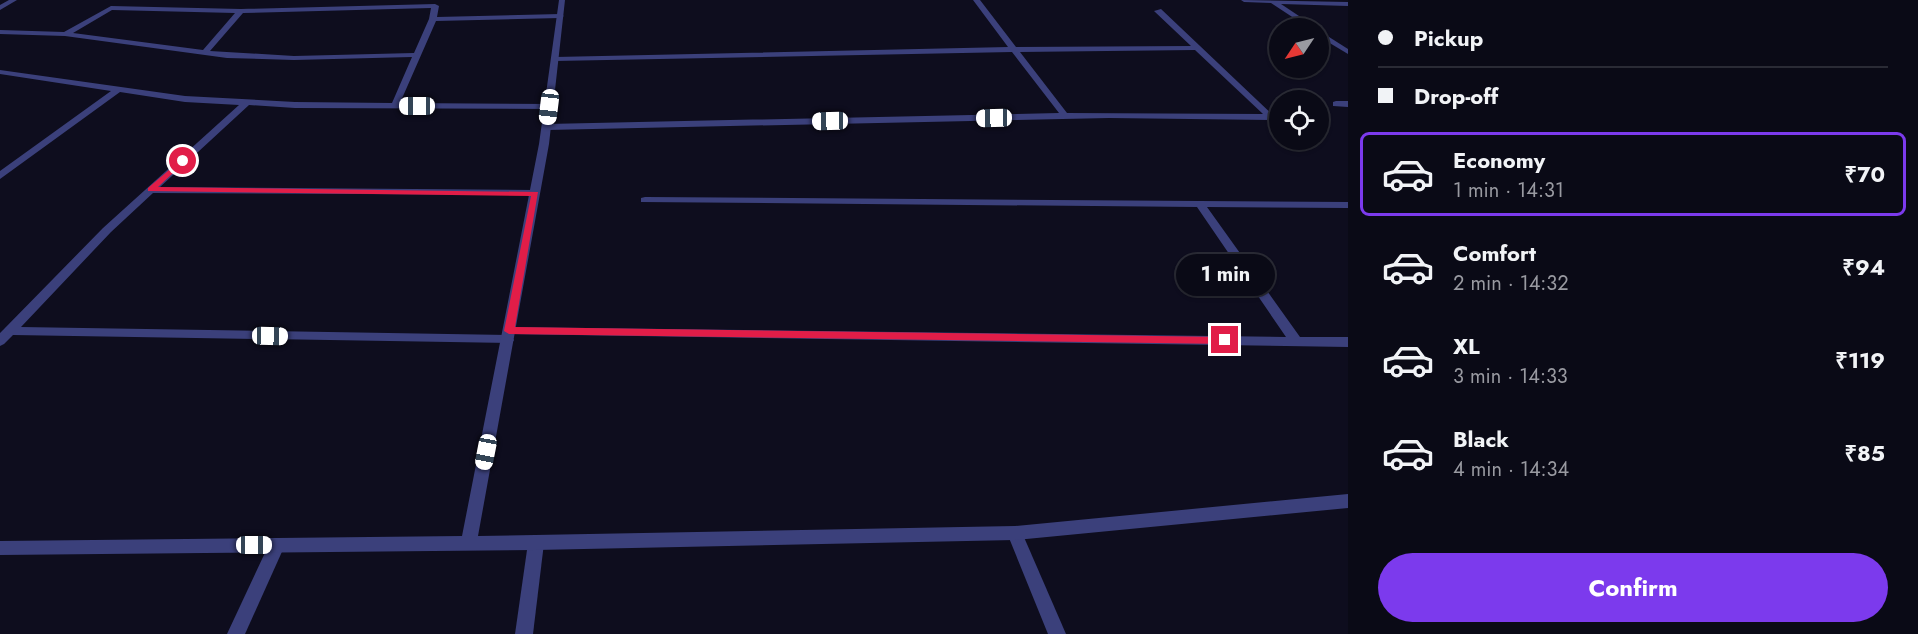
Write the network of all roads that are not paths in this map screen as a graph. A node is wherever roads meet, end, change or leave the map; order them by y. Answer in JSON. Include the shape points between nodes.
{"nodes":[{"id":1,"x":14,"y":0,"type":"edge"},
{"id":2,"x":562,"y":0,"type":"edge"},
{"id":3,"x":976,"y":0,"type":"edge"},
{"id":4,"x":1244,"y":0,"type":"edge"},
{"id":5,"x":1273,"y":1,"type":"edge"},
{"id":6,"x":1348,"y":4,"type":"edge"},
{"id":7,"x":0,"y":8,"type":"edge"},
{"id":8,"x":241,"y":11,"type":"junction"},
{"id":9,"x":1158,"y":11,"type":"dead end"},
{"id":10,"x":560,"y":16,"type":"junction"},
{"id":11,"x":1298,"y":18,"type":"edge"},
{"id":12,"x":433,"y":19,"type":"junction"},
{"id":13,"x":0,"y":32,"type":"edge"},
{"id":14,"x":65,"y":34,"type":"junction"},
{"id":15,"x":1329,"y":39,"type":"edge"},
{"id":16,"x":1197,"y":48,"type":"junction"},
{"id":17,"x":1014,"y":50,"type":"junction"},
{"id":18,"x":1348,"y":52,"type":"edge"},
{"id":19,"x":205,"y":53,"type":"junction"},
{"id":20,"x":417,"y":55,"type":"junction"},
{"id":21,"x":555,"y":59,"type":"junction"},
{"id":22,"x":0,"y":72,"type":"edge"},
{"id":23,"x":13,"y":73,"type":"junction"},
{"id":24,"x":0,"y":81,"type":"edge"},
{"id":25,"x":119,"y":90,"type":"junction"},
{"id":26,"x":246,"y":103,"type":"junction"},
{"id":27,"x":1336,"y":104,"type":"dead end"},
{"id":28,"x":1348,"y":104,"type":"edge"},
{"id":29,"x":395,"y":106,"type":"junction"},
{"id":30,"x":549,"y":107,"type":"junction"},
{"id":31,"x":1065,"y":116,"type":"junction"},
{"id":32,"x":547,"y":127,"type":"junction"},
{"id":33,"x":0,"y":176,"type":"edge"},
{"id":34,"x":151,"y":190,"type":"junction"},
{"id":35,"x":535,"y":194,"type":"junction"},
{"id":36,"x":645,"y":200,"type":"dead end"},
{"id":37,"x":1200,"y":204,"type":"junction"},
{"id":38,"x":1348,"y":205,"type":"edge"},
{"id":39,"x":508,"y":335,"type":"junction"},
{"id":40,"x":5,"y":336,"type":"edge"},
{"id":41,"x":1296,"y":341,"type":"junction"},
{"id":42,"x":1348,"y":342,"type":"edge"},
{"id":43,"x":1348,"y":501,"type":"edge"},
{"id":44,"x":1015,"y":533,"type":"junction"},
{"id":45,"x":469,"y":543,"type":"junction"},
{"id":46,"x":536,"y":543,"type":"junction"},
{"id":47,"x":278,"y":545,"type":"junction"},
{"id":48,"x":0,"y":548,"type":"edge"},
{"id":49,"x":236,"y":634,"type":"edge"},
{"id":50,"x":524,"y":634,"type":"edge"},
{"id":51,"x":1057,"y":634,"type":"edge"}],
"edges":[{"from":1,"to":7,"type":"street"},
{"from":2,"to":10,"type":"street"},
{"from":3,"to":17,"type":"street"},
{"from":4,"to":5,"type":"street"},
{"from":5,"to":6,"type":"street"},
{"from":5,"to":11,"type":"street"},
{"from":8,"to":12,"type":"street","via":[[435,6]]},
{"from":8,"to":14,"type":"street","via":[[111,8]]},
{"from":8,"to":19,"type":"street"},
{"from":9,"to":16,"type":"street"},
{"from":10,"to":12,"type":"street"},
{"from":10,"to":21,"type":"street"},
{"from":12,"to":20,"type":"street"},
{"from":13,"to":14,"type":"street"},
{"from":14,"to":19,"type":"street"},
{"from":15,"to":18,"type":"street"},
{"from":16,"to":17,"type":"street"},
{"from":16,"to":31,"type":"street","via":[[1271,117]]},
{"from":17,"to":21,"type":"street"},
{"from":17,"to":31,"type":"street"},
{"from":19,"to":20,"type":"street","via":[[294,58]]},
{"from":20,"to":29,"type":"street"},
{"from":21,"to":30,"type":"street"},
{"from":22,"to":23,"type":"street"},
{"from":23,"to":24,"type":"street"},
{"from":23,"to":25,"type":"street"},
{"from":25,"to":26,"type":"street"},
{"from":25,"to":33,"type":"street"},
{"from":26,"to":29,"type":"street"},
{"from":26,"to":34,"type":"street"},
{"from":27,"to":28,"type":"street"},
{"from":29,"to":30,"type":"street"},
{"from":30,"to":32,"type":"street"},
{"from":31,"to":32,"type":"street"},
{"from":32,"to":35,"type":"street"},
{"from":34,"to":35,"type":"street"},
{"from":34,"to":40,"type":"street"},
{"from":35,"to":39,"type":"street"},
{"from":36,"to":37,"type":"street"},
{"from":37,"to":38,"type":"street"},
{"from":37,"to":41,"type":"street"},
{"from":39,"to":40,"type":"street"},
{"from":39,"to":41,"type":"street"},
{"from":39,"to":45,"type":"street"},
{"from":41,"to":42,"type":"street"},
{"from":43,"to":44,"type":"street"},
{"from":44,"to":46,"type":"street"},
{"from":44,"to":51,"type":"street"},
{"from":45,"to":46,"type":"street"},
{"from":45,"to":47,"type":"street"},
{"from":46,"to":50,"type":"street"},
{"from":47,"to":48,"type":"street"},
{"from":47,"to":49,"type":"street"}]}
